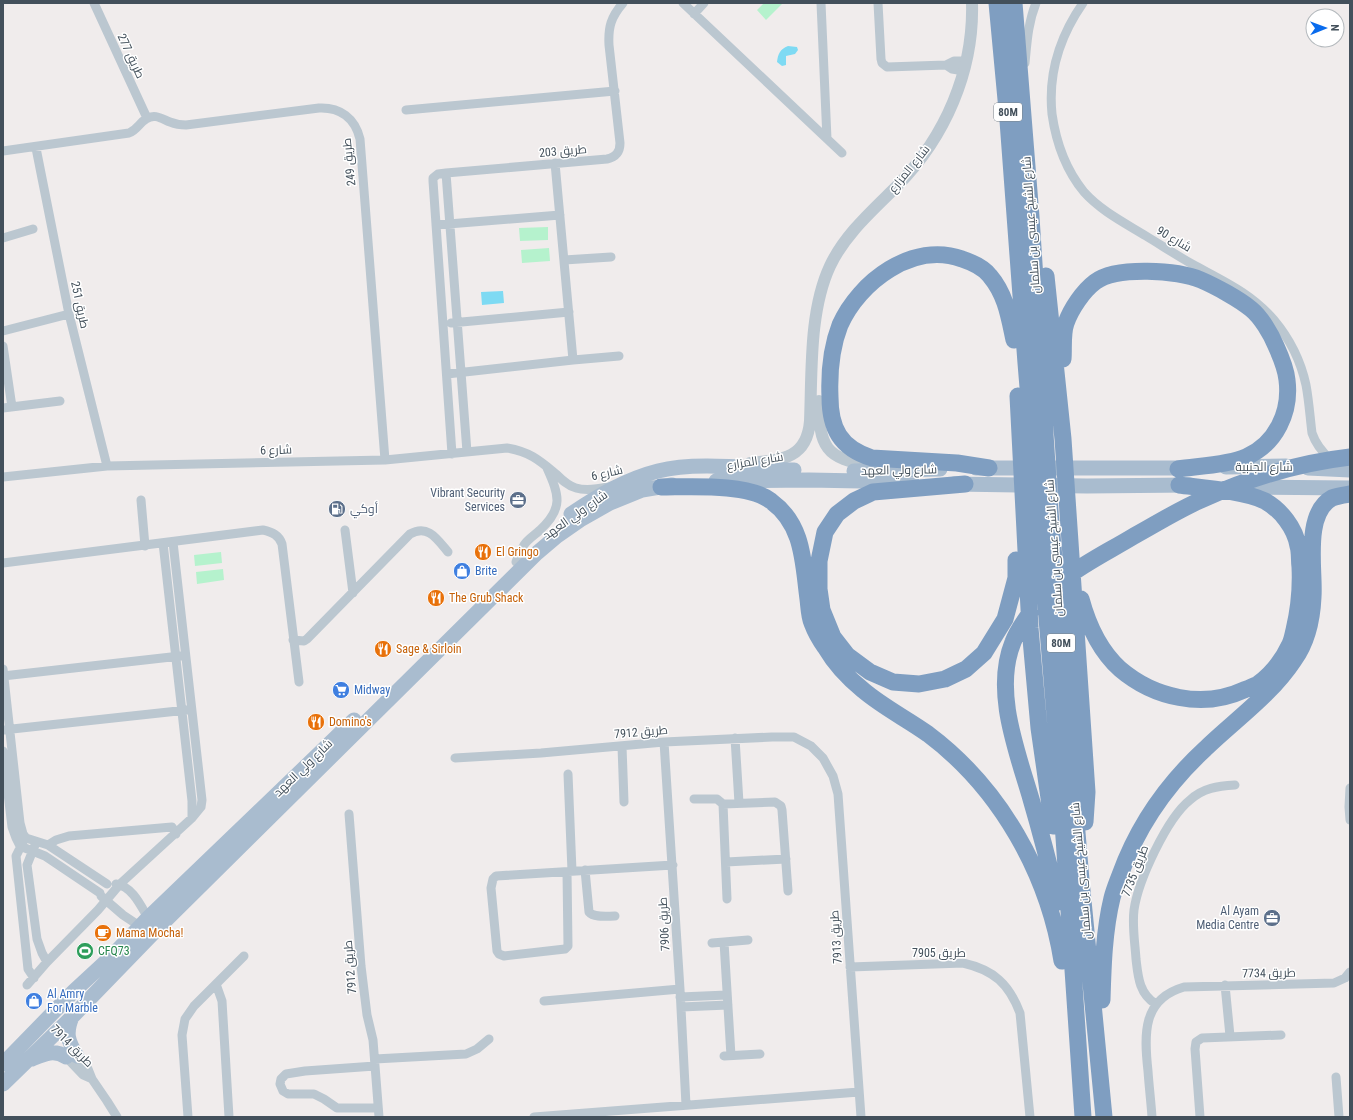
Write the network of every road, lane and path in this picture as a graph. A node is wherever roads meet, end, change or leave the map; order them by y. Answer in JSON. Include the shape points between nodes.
{"nodes":[{"id":1,"x":94,"y":3,"type":"edge"},
{"id":2,"x":623,"y":3,"type":"edge"},
{"id":3,"x":683,"y":3,"type":"edge"},
{"id":4,"x":704,"y":3,"type":"edge"},
{"id":5,"x":821,"y":3,"type":"edge"},
{"id":6,"x":878,"y":3,"type":"edge"},
{"id":7,"x":972,"y":3,"type":"edge"},
{"id":8,"x":1014,"y":3,"type":"edge"},
{"id":9,"x":1020,"y":3,"type":"edge"},
{"id":10,"x":1036,"y":3,"type":"edge"},
{"id":11,"x":1082,"y":3,"type":"edge"},
{"id":12,"x":996,"y":6,"type":"edge"},
{"id":13,"x":694,"y":14,"type":"junction"},
{"id":14,"x":966,"y":66,"type":"junction"},
{"id":15,"x":1025,"y":70,"type":"junction"},
{"id":16,"x":615,"y":91,"type":"junction"},
{"id":17,"x":406,"y":110,"type":"dead end"},
{"id":18,"x":147,"y":118,"type":"junction"},
{"id":19,"x":1008,"y":121,"type":"junction"},
{"id":20,"x":827,"y":139,"type":"junction"},
{"id":21,"x":36,"y":148,"type":"junction"},
{"id":22,"x":3,"y":152,"type":"edge"},
{"id":23,"x":842,"y":153,"type":"dead end"},
{"id":24,"x":555,"y":163,"type":"junction"},
{"id":25,"x":446,"y":173,"type":"junction"},
{"id":26,"x":560,"y":215,"type":"junction"},
{"id":27,"x":450,"y":224,"type":"junction"},
{"id":28,"x":436,"y":226,"type":"junction"},
{"id":29,"x":33,"y":229,"type":"dead end"},
{"id":30,"x":3,"y":238,"type":"edge"},
{"id":31,"x":612,"y":256,"type":"dead end"},
{"id":32,"x":564,"y":260,"type":"junction"},
{"id":33,"x":1193,"y":265,"type":"junction"},
{"id":34,"x":1251,"y":309,"type":"junction"},
{"id":35,"x":569,"y":312,"type":"junction"},
{"id":36,"x":69,"y":314,"type":"junction"},
{"id":37,"x":816,"y":320,"type":"junction"},
{"id":38,"x":456,"y":322,"type":"junction"},
{"id":39,"x":444,"y":324,"type":"junction"},
{"id":40,"x":3,"y":331,"type":"edge"},
{"id":41,"x":1014,"y":340,"type":"junction"},
{"id":42,"x":3,"y":346,"type":"edge"},
{"id":43,"x":619,"y":356,"type":"dead end"},
{"id":44,"x":573,"y":360,"type":"junction"},
{"id":45,"x":460,"y":372,"type":"junction"},
{"id":46,"x":447,"y":374,"type":"junction"},
{"id":47,"x":60,"y":401,"type":"dead end"},
{"id":48,"x":7,"y":407,"type":"edge"},
{"id":49,"x":1019,"y":414,"type":"junction"},
{"id":50,"x":1063,"y":440,"type":"junction"},
{"id":51,"x":467,"y":452,"type":"junction"},
{"id":52,"x":452,"y":454,"type":"junction"},
{"id":53,"x":1350,"y":457,"type":"edge"},
{"id":54,"x":385,"y":460,"type":"junction"},
{"id":55,"x":546,"y":465,"type":"junction"},
{"id":56,"x":107,"y":466,"type":"junction"},
{"id":57,"x":721,"y":467,"type":"junction"},
{"id":58,"x":989,"y":468,"type":"junction"},
{"id":59,"x":890,"y":470,"type":"junction"},
{"id":60,"x":1350,"y":470,"type":"edge"},
{"id":61,"x":3,"y":477,"type":"edge"},
{"id":62,"x":1178,"y":477,"type":"junction"},
{"id":63,"x":633,"y":479,"type":"junction"},
{"id":64,"x":965,"y":484,"type":"junction"},
{"id":65,"x":661,"y":487,"type":"junction"},
{"id":66,"x":1350,"y":488,"type":"edge"},
{"id":67,"x":1350,"y":494,"type":"edge"},
{"id":68,"x":141,"y":500,"type":"dead end"},
{"id":69,"x":345,"y":530,"type":"dead end"},
{"id":70,"x":173,"y":542,"type":"junction"},
{"id":71,"x":163,"y":543,"type":"junction"},
{"id":72,"x":145,"y":546,"type":"junction"},
{"id":73,"x":448,"y":552,"type":"dead end"},
{"id":74,"x":1071,"y":560,"type":"junction"},
{"id":75,"x":516,"y":562,"type":"junction"},
{"id":76,"x":3,"y":563,"type":"edge"},
{"id":77,"x":353,"y":593,"type":"junction"},
{"id":78,"x":293,"y":640,"type":"junction"},
{"id":79,"x":186,"y":655,"type":"junction"},
{"id":80,"x":175,"y":657,"type":"junction"},
{"id":81,"x":3,"y":674,"type":"edge"},
{"id":82,"x":299,"y":682,"type":"dead end"},
{"id":83,"x":192,"y":709,"type":"junction"},
{"id":84,"x":181,"y":710,"type":"junction"},
{"id":85,"x":6,"y":730,"type":"edge"},
{"id":86,"x":735,"y":738,"type":"junction"},
{"id":87,"x":664,"y":742,"type":"junction"},
{"id":88,"x":622,"y":746,"type":"junction"},
{"id":89,"x":3,"y":752,"type":"edge"},
{"id":90,"x":455,"y":758,"type":"dead end"},
{"id":91,"x":823,"y":758,"type":"joint"},
{"id":92,"x":568,"y":774,"type":"dead end"},
{"id":93,"x":1235,"y":786,"type":"dead end"},
{"id":94,"x":1350,"y":788,"type":"edge"},
{"id":95,"x":694,"y":800,"type":"dead end"},
{"id":96,"x":624,"y":802,"type":"dead end"},
{"id":97,"x":739,"y":803,"type":"junction"},
{"id":98,"x":723,"y":804,"type":"junction"},
{"id":99,"x":349,"y":814,"type":"dead end"},
{"id":100,"x":192,"y":818,"type":"junction"},
{"id":101,"x":1350,"y":820,"type":"edge"},
{"id":102,"x":176,"y":834,"type":"junction"},
{"id":103,"x":26,"y":838,"type":"junction"},
{"id":104,"x":36,"y":842,"type":"junction"},
{"id":105,"x":48,"y":845,"type":"junction"},
{"id":106,"x":20,"y":846,"type":"junction"},
{"id":107,"x":33,"y":851,"type":"junction"},
{"id":108,"x":786,"y":859,"type":"junction"},
{"id":109,"x":726,"y":862,"type":"junction"},
{"id":110,"x":673,"y":865,"type":"junction"},
{"id":111,"x":585,"y":870,"type":"junction"},
{"id":112,"x":569,"y":872,"type":"junction"},
{"id":113,"x":1081,"y":880,"type":"junction"},
{"id":114,"x":107,"y":884,"type":"junction"},
{"id":115,"x":120,"y":884,"type":"junction"},
{"id":116,"x":788,"y":891,"type":"dead end"},
{"id":117,"x":100,"y":893,"type":"junction"},
{"id":118,"x":727,"y":899,"type":"dead end"},
{"id":119,"x":106,"y":901,"type":"junction"},
{"id":120,"x":615,"y":916,"type":"dead end"},
{"id":121,"x":145,"y":922,"type":"junction"},
{"id":122,"x":748,"y":940,"type":"dead end"},
{"id":123,"x":724,"y":942,"type":"junction"},
{"id":124,"x":712,"y":943,"type":"dead end"},
{"id":125,"x":1071,"y":944,"type":"junction"},
{"id":126,"x":244,"y":956,"type":"dead end"},
{"id":127,"x":47,"y":962,"type":"junction"},
{"id":128,"x":850,"y":967,"type":"junction"},
{"id":129,"x":1072,"y":971,"type":"junction"},
{"id":130,"x":1350,"y":972,"type":"edge"},
{"id":131,"x":34,"y":978,"type":"junction"},
{"id":132,"x":216,"y":984,"type":"junction"},
{"id":133,"x":26,"y":985,"type":"dead end"},
{"id":134,"x":1225,"y":985,"type":"junction"},
{"id":135,"x":102,"y":986,"type":"junction"},
{"id":136,"x":680,"y":993,"type":"junction"},
{"id":137,"x":727,"y":995,"type":"junction"},
{"id":138,"x":544,"y":1001,"type":"dead end"},
{"id":139,"x":1156,"y":1004,"type":"junction"},
{"id":140,"x":728,"y":1005,"type":"junction"},
{"id":141,"x":681,"y":1007,"type":"junction"},
{"id":142,"x":72,"y":1017,"type":"junction"},
{"id":143,"x":40,"y":1025,"type":"junction"},
{"id":144,"x":1281,"y":1035,"type":"dead end"},
{"id":145,"x":52,"y":1036,"type":"junction"},
{"id":146,"x":1230,"y":1036,"type":"junction"},
{"id":147,"x":489,"y":1039,"type":"dead end"},
{"id":148,"x":760,"y":1054,"type":"dead end"},
{"id":149,"x":72,"y":1057,"type":"junction"},
{"id":150,"x":1078,"y":1058,"type":"junction"},
{"id":151,"x":26,"y":1062,"type":"junction"},
{"id":152,"x":375,"y":1062,"type":"junction"},
{"id":153,"x":3,"y":1064,"type":"edge"},
{"id":154,"x":1100,"y":1068,"type":"junction"},
{"id":155,"x":1336,"y":1077,"type":"dead end"},
{"id":156,"x":3,"y":1084,"type":"edge"},
{"id":157,"x":859,"y":1092,"type":"junction"},
{"id":158,"x":686,"y":1105,"type":"junction"},
{"id":159,"x":661,"y":1107,"type":"junction"},
{"id":160,"x":379,"y":1112,"type":"edge"},
{"id":161,"x":580,"y":1115,"type":"edge"},
{"id":162,"x":117,"y":1117,"type":"edge"},
{"id":163,"x":188,"y":1117,"type":"edge"},
{"id":164,"x":229,"y":1117,"type":"edge"},
{"id":165,"x":534,"y":1117,"type":"edge"},
{"id":166,"x":544,"y":1117,"type":"edge"},
{"id":167,"x":662,"y":1117,"type":"edge"},
{"id":168,"x":861,"y":1117,"type":"edge"},
{"id":169,"x":1030,"y":1117,"type":"edge"},
{"id":170,"x":1083,"y":1117,"type":"edge"},
{"id":171,"x":1104,"y":1117,"type":"edge"},
{"id":172,"x":1152,"y":1117,"type":"edge"},
{"id":173,"x":1200,"y":1117,"type":"edge"},
{"id":174,"x":1339,"y":1117,"type":"edge"}],
"edges":[{"from":1,"to":18,"type":"street","name":"طريق 277"},
{"from":2,"to":16,"type":"street","name":"طريق 203","via":[[614,13],[608,32]]},
{"from":3,"to":13,"type":"street"},
{"from":4,"to":13,"type":"street"},
{"from":5,"to":20,"type":"street"},
{"from":6,"to":14,"type":"street","via":[[881,59],[884,66],[890,68],[946,65],[952,69]]},
{"from":7,"to":14,"type":"street","name":"شارع المزارع","via":[[972,28]]},
{"from":8,"to":113,"type":"highway","name":"شارع الشيخ عيسى بن سلمان","number":"80M","via":[[1032,225],[1050,511]]},
{"from":9,"to":15,"type":"highway"},
{"from":10,"to":15,"type":"street","via":[[1027,34]]},
{"from":11,"to":33,"type":"street","name":"شارع 90","via":[[1066,29],[1055,59],[1051,101],[1060,150],[1085,192],[1099,205],[1114,217]]},
{"from":12,"to":19,"type":"highway","name":"شارع الشيخ عيسى بن سلمان","number":"80M"},
{"from":13,"to":20,"type":"street"},
{"from":14,"to":37,"type":"street","name":"شارع المزارع","via":[[952,105],[927,149],[909,173],[850,235],[836,255],[822,287]]},
{"from":15,"to":50,"type":"highway"},
{"from":16,"to":17,"type":"street"},
{"from":16,"to":24,"type":"street","name":"طريق 203","via":[[620,143],[617,154],[607,159]]},
{"from":18,"to":21,"type":"street","via":[[137,129],[129,133]]},
{"from":18,"to":54,"type":"street","name":"طريق 249","via":[[156,116],[178,124],[193,125],[326,108],[340,111],[351,120],[360,139]]},
{"from":19,"to":41,"type":"highway","via":[[1003,179]]},
{"from":19,"to":125,"type":"highway","name":"شارع الشيخ عيسى بن سلمان","number":"80M"},
{"from":20,"to":23,"type":"street"},
{"from":21,"to":22,"type":"street"},
{"from":21,"to":36,"type":"street","name":"طريق 251"},
{"from":24,"to":25,"type":"street","name":"طريق 203"},
{"from":24,"to":26,"type":"street"},
{"from":25,"to":27,"type":"street"},
{"from":25,"to":28,"type":"street","via":[[433,178]]},
{"from":26,"to":27,"type":"street"},
{"from":26,"to":32,"type":"street"},
{"from":27,"to":28,"type":"street"},
{"from":27,"to":38,"type":"street"},
{"from":28,"to":39,"type":"street"},
{"from":29,"to":30,"type":"street"},
{"from":31,"to":32,"type":"street"},
{"from":32,"to":35,"type":"street"},
{"from":33,"to":34,"type":"highway"},
{"from":33,"to":60,"type":"street","name":"شارع 90","via":[[1221,278],[1263,308],[1284,333],[1306,385],[1314,441],[1332,461]]},
{"from":34,"to":50,"type":"highway","via":[[1200,280],[1175,274],[1146,271],[1116,273],[1095,282],[1076,302],[1065,324],[1062,372]]},
{"from":34,"to":62,"type":"highway","via":[[1271,334],[1281,358],[1287,380],[1287,404],[1282,420],[1273,436],[1260,449],[1245,458]]},
{"from":35,"to":38,"type":"street"},
{"from":35,"to":44,"type":"street"},
{"from":36,"to":40,"type":"street"},
{"from":36,"to":56,"type":"street","name":"طريق 251"},
{"from":37,"to":57,"type":"street","name":"شارع المزارع","via":[[810,427],[805,440],[797,451],[785,458]]},
{"from":37,"to":59,"type":"street","name":"شارع المزارع","via":[[819,342],[819,424],[822,438],[830,451],[842,459]]},
{"from":38,"to":39,"type":"street"},
{"from":38,"to":45,"type":"street"},
{"from":39,"to":46,"type":"street"},
{"from":41,"to":49,"type":"highway"},
{"from":41,"to":58,"type":"highway","via":[[1004,298],[989,274],[955,256],[938,255],[903,262],[872,282],[856,300],[840,326],[831,357],[830,412],[833,426],[844,442],[860,454],[872,458],[957,463]]},
{"from":42,"to":48,"type":"street"},
{"from":43,"to":44,"type":"street"},
{"from":44,"to":45,"type":"street"},
{"from":45,"to":46,"type":"street"},
{"from":45,"to":51,"type":"street"},
{"from":46,"to":52,"type":"street"},
{"from":47,"to":48,"type":"street"},
{"from":49,"to":64,"type":"highway","via":[[1016,578],[1005,619],[984,653],[966,669],[945,679],[920,684],[893,682],[870,672],[847,655],[833,637],[822,610],[819,589],[819,561],[825,532],[837,514],[854,501],[873,492]]},
{"from":49,"to":125,"type":"highway","via":[[1025,563],[1037,705]]},
{"from":50,"to":74,"type":"highway"},
{"from":51,"to":52,"type":"street","name":"شارع 6"},
{"from":51,"to":55,"type":"street","name":"شارع 6","via":[[497,448],[522,450]]},
{"from":52,"to":54,"type":"street","name":"شارع 6"},
{"from":53,"to":129,"type":"highway","via":[[1292,467],[1246,481],[1178,512],[1081,567],[1060,582],[1042,600],[1012,642],[1006,678],[1010,730],[1045,849]]},
{"from":54,"to":56,"type":"street","name":"شارع 6"},
{"from":55,"to":63,"type":"street","name":"شارع 6","via":[[566,483],[576,488],[598,489]]},
{"from":55,"to":75,"type":"street","via":[[555,486],[556,511],[549,522],[524,545]]},
{"from":56,"to":61,"type":"street","name":"شارع 6"},
{"from":57,"to":59,"type":"main road","name":"شارع ولي العهد"},
{"from":57,"to":63,"type":"main road","name":"شارع ولي العهد","via":[[686,467],[659,471]]},
{"from":58,"to":59,"type":"main road","name":"شارع ولي العهد"},
{"from":58,"to":62,"type":"main road","name":"شارع ولي العهد","via":[[1087,468]]},
{"from":60,"to":62,"type":"main road","name":"شارع الجنبية","via":[[1266,466]]},
{"from":62,"to":64,"type":"main road","name":"شارع ولي العهد","via":[[1087,486]]},
{"from":62,"to":66,"type":"main road","name":"شارع الجنبية","via":[[1273,488]]},
{"from":62,"to":74,"type":"highway","via":[[1265,502],[1289,523],[1298,545],[1301,579],[1298,613],[1291,643],[1277,665],[1258,684],[1233,695],[1205,700],[1176,697],[1149,688],[1134,679],[1120,668],[1097,642],[1085,614]]},
{"from":63,"to":75,"type":"main road","name":"شارع ولي العهد","via":[[606,492],[553,527]]},
{"from":64,"to":65,"type":"main road","name":"شارع ولي العهد","via":[[786,480],[720,481]]},
{"from":65,"to":135,"type":"main road","name":"شارع ولي العهد","via":[[642,490],[610,503],[580,520],[537,553]]},
{"from":65,"to":150,"type":"highway","via":[[738,489],[770,500],[787,515],[799,539],[812,622],[840,669],[864,691],[929,735],[963,764],[997,803],[1022,843],[1045,893],[1059,942]]},
{"from":67,"to":154,"type":"highway","via":[[1332,498],[1325,504],[1313,530],[1313,597],[1310,624],[1300,651],[1267,693],[1176,777],[1150,812],[1127,854],[1112,897],[1106,930]]},
{"from":68,"to":72,"type":"street"},
{"from":69,"to":77,"type":"street"},
{"from":70,"to":71,"type":"street"},
{"from":70,"to":78,"type":"street","via":[[264,530],[274,533],[282,544]]},
{"from":70,"to":79,"type":"street"},
{"from":71,"to":72,"type":"street"},
{"from":71,"to":80,"type":"street"},
{"from":72,"to":76,"type":"street"},
{"from":73,"to":77,"type":"street","via":[[432,534],[415,531]]},
{"from":74,"to":113,"type":"highway","via":[[1087,792]]},
{"from":75,"to":121,"type":"main road","name":"شارع ولي العهد"},
{"from":77,"to":78,"type":"street","via":[[307,639]]},
{"from":78,"to":82,"type":"street"},
{"from":79,"to":80,"type":"street"},
{"from":79,"to":83,"type":"street"},
{"from":80,"to":81,"type":"street"},
{"from":80,"to":84,"type":"street"},
{"from":81,"to":85,"type":"street"},
{"from":83,"to":84,"type":"street"},
{"from":83,"to":100,"type":"street","via":[[202,800],[200,808]]},
{"from":84,"to":85,"type":"street"},
{"from":84,"to":100,"type":"street"},
{"from":85,"to":103,"type":"street","via":[[20,823]]},
{"from":86,"to":87,"type":"street","name":"طريق 7912"},
{"from":86,"to":91,"type":"street","name":"طريق 7912","via":[[794,737],[811,746]]},
{"from":86,"to":97,"type":"street"},
{"from":87,"to":88,"type":"street","name":"طريق 7912"},
{"from":87,"to":110,"type":"street","name":"طريق 7906"},
{"from":88,"to":90,"type":"street","name":"طريق 7912"},
{"from":88,"to":96,"type":"street"},
{"from":89,"to":106,"type":"street","via":[[12,827]]},
{"from":91,"to":128,"type":"street","name":"طريق 7913","via":[[833,776],[838,794]]},
{"from":92,"to":112,"type":"street"},
{"from":93,"to":139,"type":"street","name":"طريق 7735","via":[[1208,789],[1183,806],[1154,853],[1137,894],[1133,919],[1138,977],[1143,991]]},
{"from":94,"to":101,"type":"street"},
{"from":95,"to":98,"type":"street","via":[[717,799]]},
{"from":97,"to":98,"type":"street"},
{"from":97,"to":108,"type":"street","via":[[775,802],[781,806]]},
{"from":98,"to":109,"type":"street"},
{"from":99,"to":152,"type":"street","name":"طريق 7912","via":[[362,973]]},
{"from":100,"to":102,"type":"street"},
{"from":102,"to":105,"type":"street","via":[[172,828],[75,836],[56,840]]},
{"from":102,"to":115,"type":"street"},
{"from":103,"to":104,"type":"street"},
{"from":103,"to":106,"type":"street"},
{"from":104,"to":105,"type":"street"},
{"from":104,"to":107,"type":"street"},
{"from":105,"to":114,"type":"street"},
{"from":106,"to":107,"type":"street"},
{"from":106,"to":131,"type":"street","via":[[16,856],[28,969]]},
{"from":107,"to":117,"type":"street","via":[[45,856]]},
{"from":107,"to":127,"type":"street","via":[[27,865],[37,939]]},
{"from":108,"to":109,"type":"street"},
{"from":108,"to":116,"type":"street"},
{"from":109,"to":118,"type":"street"},
{"from":110,"to":111,"type":"street"},
{"from":110,"to":136,"type":"street","name":"طريق 7906"},
{"from":111,"to":112,"type":"street"},
{"from":111,"to":120,"type":"street","via":[[589,912],[595,916]]},
{"from":112,"to":112,"type":"street","via":[[496,876],[493,879],[491,888],[496,951],[504,956],[565,949],[568,946]]},
{"from":113,"to":154,"type":"highway","name":"شارع الشيخ عيسى بن سلمان","number":"80M"},
{"from":114,"to":115,"type":"street"},
{"from":114,"to":117,"type":"street"},
{"from":115,"to":119,"type":"street"},
{"from":115,"to":121,"type":"street","via":[[129,891]]},
{"from":117,"to":119,"type":"street"},
{"from":119,"to":121,"type":"street","via":[[123,916]]},
{"from":119,"to":127,"type":"street"},
{"from":121,"to":135,"type":"main road","via":[[147,930],[118,961]]},
{"from":121,"to":143,"type":"main road","name":"شارع ولي العهد"},
{"from":122,"to":123,"type":"street"},
{"from":123,"to":124,"type":"street"},
{"from":123,"to":137,"type":"street"},
{"from":125,"to":129,"type":"highway","name":"شارع الشيخ عيسى بن سلمان","number":"80M"},
{"from":126,"to":132,"type":"street"},
{"from":127,"to":131,"type":"street"},
{"from":128,"to":157,"type":"street","name":"طريق 7913"},
{"from":128,"to":169,"type":"street","name":"طريق 7905","via":[[963,963],[982,969],[999,979],[1012,995],[1020,1013]]},
{"from":129,"to":150,"type":"highway","name":"شارع الشيخ عيسى بن سلمان","number":"80M"},
{"from":130,"to":134,"type":"street","name":"طريق 7734","via":[[1345,978],[1334,983]]},
{"from":131,"to":133,"type":"street"},
{"from":132,"to":163,"type":"street","via":[[190,1010],[183,1024]]},
{"from":132,"to":164,"type":"street","via":[[222,1001]]},
{"from":134,"to":139,"type":"street","name":"طريق 7734","via":[[1184,987],[1169,993]]},
{"from":134,"to":146,"type":"street"},
{"from":135,"to":142,"type":"main road","name":"شارع ولي العهد"},
{"from":136,"to":137,"type":"street"},
{"from":136,"to":138,"type":"street"},
{"from":136,"to":141,"type":"street","name":"طريق 7906"},
{"from":137,"to":140,"type":"street"},
{"from":139,"to":172,"type":"street","via":[[1147,1024],[1145,1038]]},
{"from":140,"to":141,"type":"street"},
{"from":140,"to":148,"type":"street","via":[[727,1056]]},
{"from":141,"to":158,"type":"street","name":"طريق 7906"},
{"from":142,"to":145,"type":"main road","name":"شارع ولي العهد"},
{"from":142,"to":149,"type":"main road","via":[[67,1032]]},
{"from":143,"to":145,"type":"street","name":"طريق 7914"},
{"from":143,"to":153,"type":"main road","name":"شارع ولي العهد"},
{"from":144,"to":146,"type":"street"},
{"from":145,"to":149,"type":"street","name":"طريق 7914"},
{"from":145,"to":151,"type":"main road","name":"شارع ولي العهد"},
{"from":146,"to":173,"type":"street","via":[[1202,1038],[1196,1042]]},
{"from":147,"to":152,"type":"street","via":[[466,1054]]},
{"from":149,"to":151,"type":"main road","via":[[61,1053],[46,1053]]},
{"from":149,"to":162,"type":"street","name":"طريق 7914","via":[[83,1075],[92,1079]]},
{"from":150,"to":170,"type":"highway","name":"شارع الشيخ عيسى بن سلمان"},
{"from":151,"to":156,"type":"main road","name":"شارع ولي العهد"},
{"from":152,"to":160,"type":"street","name":"طريق 7912"},
{"from":152,"to":160,"type":"street","via":[[292,1073],[283,1076],[280,1084],[283,1091],[288,1094],[314,1094],[337,1108]]},
{"from":154,"to":171,"type":"highway","name":"شارع الشيخ عيسى بن سلمان"},
{"from":155,"to":174,"type":"street"},
{"from":157,"to":158,"type":"street"},
{"from":157,"to":168,"type":"street","name":"طريق 7913"},
{"from":158,"to":159,"type":"street"},
{"from":159,"to":161,"type":"street"},
{"from":159,"to":167,"type":"street"},
{"from":161,"to":166,"type":"street"},
{"from":165,"to":166,"type":"street"}]}
